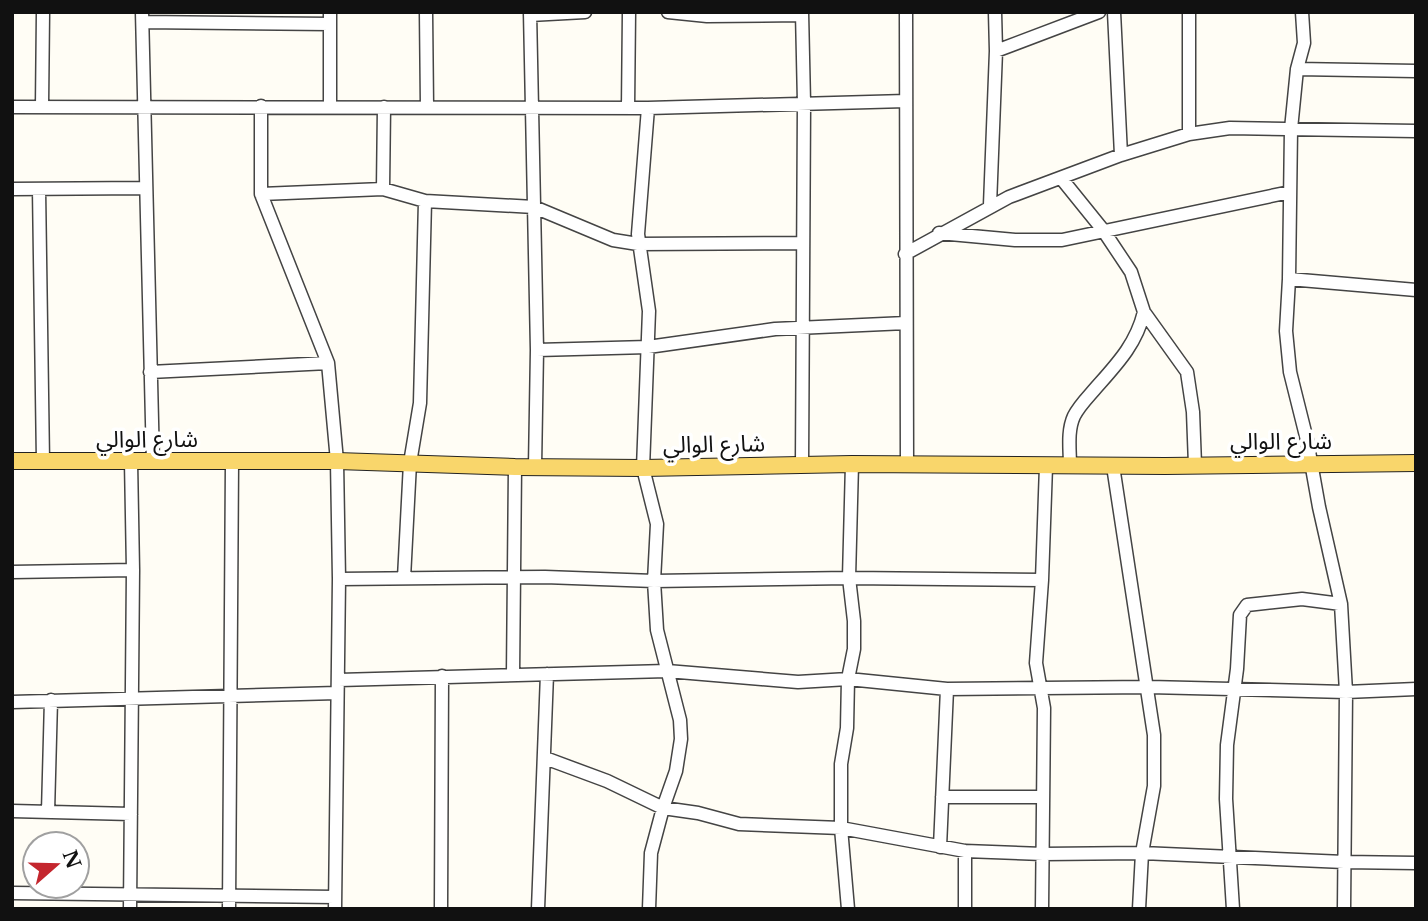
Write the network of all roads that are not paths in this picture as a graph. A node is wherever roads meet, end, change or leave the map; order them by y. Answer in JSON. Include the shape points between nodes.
{"nodes":[{"id":1,"x":43,"y":12,"type":"edge"},
{"id":2,"x":426,"y":12,"type":"edge"},
{"id":3,"x":585,"y":12,"type":"edge"},
{"id":4,"x":629,"y":12,"type":"edge"},
{"id":5,"x":668,"y":12,"type":"edge"},
{"id":6,"x":906,"y":12,"type":"edge"},
{"id":7,"x":995,"y":12,"type":"edge"},
{"id":8,"x":1099,"y":12,"type":"edge"},
{"id":9,"x":1114,"y":12,"type":"edge"},
{"id":10,"x":1189,"y":12,"type":"edge"},
{"id":11,"x":1302,"y":12,"type":"edge"},
{"id":12,"x":802,"y":13,"type":"edge"},
{"id":13,"x":530,"y":14,"type":"edge"},
{"id":14,"x":707,"y":14,"type":"edge"},
{"id":15,"x":143,"y":17,"type":"edge"},
{"id":16,"x":246,"y":18,"type":"edge"},
{"id":17,"x":330,"y":18,"type":"edge"},
{"id":18,"x":996,"y":51,"type":"junction"},
{"id":19,"x":1297,"y":69,"type":"junction"},
{"id":20,"x":1416,"y":71,"type":"edge"},
{"id":21,"x":906,"y":101,"type":"junction"},
{"id":22,"x":804,"y":103,"type":"junction"},
{"id":23,"x":41,"y":106,"type":"junction"},
{"id":24,"x":145,"y":106,"type":"junction"},
{"id":25,"x":261,"y":106,"type":"junction"},
{"id":26,"x":12,"y":107,"type":"edge"},
{"id":27,"x":330,"y":107,"type":"junction"},
{"id":28,"x":384,"y":107,"type":"junction"},
{"id":29,"x":427,"y":107,"type":"junction"},
{"id":30,"x":532,"y":107,"type":"junction"},
{"id":31,"x":628,"y":108,"type":"junction"},
{"id":32,"x":648,"y":108,"type":"junction"},
{"id":33,"x":1291,"y":129,"type":"junction"},
{"id":34,"x":1416,"y":131,"type":"edge"},
{"id":35,"x":1189,"y":134,"type":"junction"},
{"id":36,"x":1121,"y":155,"type":"junction"},
{"id":37,"x":1061,"y":178,"type":"junction"},
{"id":38,"x":145,"y":188,"type":"junction"},
{"id":39,"x":12,"y":189,"type":"edge"},
{"id":40,"x":39,"y":189,"type":"junction"},
{"id":41,"x":383,"y":189,"type":"junction"},
{"id":42,"x":1290,"y":192,"type":"junction"},
{"id":43,"x":261,"y":194,"type":"junction"},
{"id":44,"x":425,"y":201,"type":"junction"},
{"id":45,"x":990,"y":205,"type":"junction"},
{"id":46,"x":534,"y":207,"type":"junction"},
{"id":47,"x":1103,"y":230,"type":"junction"},
{"id":48,"x":939,"y":233,"type":"junction"},
{"id":49,"x":802,"y":243,"type":"junction"},
{"id":50,"x":638,"y":244,"type":"junction"},
{"id":51,"x":905,"y":254,"type":"junction"},
{"id":52,"x":1289,"y":279,"type":"junction"},
{"id":53,"x":1416,"y":290,"type":"edge"},
{"id":54,"x":1144,"y":312,"type":"junction"},
{"id":55,"x":906,"y":323,"type":"junction"},
{"id":56,"x":801,"y":327,"type":"junction"},
{"id":57,"x":648,"y":347,"type":"junction"},
{"id":58,"x":537,"y":350,"type":"junction"},
{"id":59,"x":328,"y":363,"type":"junction"},
{"id":60,"x":150,"y":372,"type":"junction"},
{"id":61,"x":12,"y":461,"type":"edge"},
{"id":62,"x":131,"y":461,"type":"junction"},
{"id":63,"x":153,"y":461,"type":"junction"},
{"id":64,"x":232,"y":461,"type":"junction"},
{"id":65,"x":337,"y":461,"type":"junction"},
{"id":66,"x":43,"y":462,"type":"junction"},
{"id":67,"x":410,"y":463,"type":"junction"},
{"id":68,"x":1416,"y":463,"type":"edge"},
{"id":69,"x":852,"y":464,"type":"junction"},
{"id":70,"x":907,"y":464,"type":"junction"},
{"id":71,"x":1312,"y":464,"type":"junction"},
{"id":72,"x":802,"y":465,"type":"junction"},
{"id":73,"x":1195,"y":465,"type":"junction"},
{"id":74,"x":1045,"y":466,"type":"junction"},
{"id":75,"x":1070,"y":466,"type":"junction"},
{"id":76,"x":1113,"y":466,"type":"junction"},
{"id":77,"x":515,"y":467,"type":"junction"},
{"id":78,"x":535,"y":467,"type":"junction"},
{"id":79,"x":643,"y":468,"type":"junction"},
{"id":80,"x":133,"y":570,"type":"junction"},
{"id":81,"x":12,"y":572,"type":"edge"},
{"id":82,"x":513,"y":577,"type":"junction"},
{"id":83,"x":404,"y":578,"type":"junction"},
{"id":84,"x":849,"y":578,"type":"junction"},
{"id":85,"x":339,"y":579,"type":"junction"},
{"id":86,"x":1042,"y":580,"type":"junction"},
{"id":87,"x":654,"y":582,"type":"junction"},
{"id":88,"x":1341,"y":604,"type":"junction"},
{"id":89,"x":667,"y":671,"type":"junction"},
{"id":90,"x":547,"y":674,"type":"junction"},
{"id":91,"x":513,"y":675,"type":"junction"},
{"id":92,"x":442,"y":676,"type":"junction"},
{"id":93,"x":848,"y":679,"type":"junction"},
{"id":94,"x":338,"y":686,"type":"junction"},
{"id":95,"x":1041,"y":687,"type":"junction"},
{"id":96,"x":1149,"y":687,"type":"junction"},
{"id":97,"x":947,"y":689,"type":"junction"},
{"id":98,"x":1416,"y":689,"type":"edge"},
{"id":99,"x":1235,"y":690,"type":"junction"},
{"id":100,"x":1346,"y":692,"type":"junction"},
{"id":101,"x":230,"y":696,"type":"junction"},
{"id":102,"x":132,"y":698,"type":"junction"},
{"id":103,"x":51,"y":700,"type":"junction"},
{"id":104,"x":12,"y":702,"type":"edge"},
{"id":105,"x":545,"y":758,"type":"junction"},
{"id":106,"x":942,"y":797,"type":"junction"},
{"id":107,"x":1041,"y":797,"type":"junction"},
{"id":108,"x":663,"y":808,"type":"junction"},
{"id":109,"x":12,"y":811,"type":"edge"},
{"id":110,"x":48,"y":812,"type":"junction"},
{"id":111,"x":131,"y":814,"type":"junction"},
{"id":112,"x":841,"y":828,"type":"junction"},
{"id":113,"x":940,"y":847,"type":"junction"},
{"id":114,"x":965,"y":851,"type":"junction"},
{"id":115,"x":1142,"y":853,"type":"junction"},
{"id":116,"x":1043,"y":855,"type":"junction"},
{"id":117,"x":1228,"y":857,"type":"junction"},
{"id":118,"x":1345,"y":862,"type":"junction"},
{"id":119,"x":1416,"y":863,"type":"edge"},
{"id":120,"x":12,"y":893,"type":"edge"},
{"id":121,"x":130,"y":895,"type":"junction"},
{"id":122,"x":229,"y":902,"type":"edge"},
{"id":123,"x":335,"y":903,"type":"edge"},
{"id":124,"x":130,"y":909,"type":"edge"},
{"id":125,"x":441,"y":909,"type":"edge"},
{"id":126,"x":538,"y":909,"type":"edge"},
{"id":127,"x":649,"y":909,"type":"edge"},
{"id":128,"x":848,"y":909,"type":"edge"},
{"id":129,"x":965,"y":909,"type":"edge"},
{"id":130,"x":1042,"y":909,"type":"edge"},
{"id":131,"x":1139,"y":909,"type":"edge"},
{"id":132,"x":1233,"y":909,"type":"edge"},
{"id":133,"x":1344,"y":909,"type":"edge"}],
"edges":[{"from":1,"to":23,"type":"street"},
{"from":2,"to":29,"type":"street"},
{"from":3,"to":13,"type":"street"},
{"from":4,"to":31,"type":"street"},
{"from":5,"to":14,"type":"street"},
{"from":6,"to":21,"type":"street"},
{"from":7,"to":18,"type":"street"},
{"from":8,"to":18,"type":"street"},
{"from":9,"to":36,"type":"street"},
{"from":10,"to":35,"type":"street"},
{"from":11,"to":19,"type":"street","via":[[1304,43]]},
{"from":12,"to":14,"type":"street"},
{"from":12,"to":22,"type":"street"},
{"from":13,"to":30,"type":"street"},
{"from":15,"to":16,"type":"street"},
{"from":15,"to":24,"type":"street"},
{"from":16,"to":17,"type":"street"},
{"from":17,"to":27,"type":"street"},
{"from":18,"to":45,"type":"street"},
{"from":19,"to":20,"type":"street"},
{"from":19,"to":33,"type":"street"},
{"from":21,"to":22,"type":"street"},
{"from":21,"to":51,"type":"street"},
{"from":22,"to":32,"type":"street"},
{"from":22,"to":49,"type":"street"},
{"from":23,"to":24,"type":"street"},
{"from":23,"to":26,"type":"street"},
{"from":24,"to":25,"type":"street"},
{"from":24,"to":38,"type":"street"},
{"from":25,"to":27,"type":"street"},
{"from":25,"to":43,"type":"street"},
{"from":27,"to":28,"type":"street"},
{"from":28,"to":29,"type":"street"},
{"from":28,"to":41,"type":"street"},
{"from":29,"to":30,"type":"street"},
{"from":30,"to":31,"type":"street"},
{"from":30,"to":46,"type":"street"},
{"from":31,"to":32,"type":"street"},
{"from":32,"to":50,"type":"street"},
{"from":33,"to":34,"type":"street"},
{"from":33,"to":35,"type":"street","via":[[1230,128]]},
{"from":33,"to":42,"type":"street"},
{"from":35,"to":36,"type":"street"},
{"from":36,"to":37,"type":"street"},
{"from":37,"to":45,"type":"street"},
{"from":37,"to":47,"type":"street"},
{"from":38,"to":40,"type":"street"},
{"from":38,"to":60,"type":"street"},
{"from":39,"to":40,"type":"street"},
{"from":40,"to":66,"type":"street"},
{"from":41,"to":43,"type":"street"},
{"from":41,"to":44,"type":"street"},
{"from":42,"to":47,"type":"street"},
{"from":42,"to":52,"type":"street"},
{"from":43,"to":59,"type":"street"},
{"from":44,"to":46,"type":"street"},
{"from":44,"to":67,"type":"street","via":[[420,403]]},
{"from":45,"to":48,"type":"street"},
{"from":46,"to":50,"type":"street","via":[[613,240]]},
{"from":46,"to":58,"type":"street"},
{"from":47,"to":48,"type":"street","via":[[1054,240]]},
{"from":47,"to":54,"type":"street","via":[[1130,272]]},
{"from":48,"to":51,"type":"street"},
{"from":49,"to":50,"type":"street"},
{"from":49,"to":56,"type":"street"},
{"from":50,"to":57,"type":"street","via":[[646,280]]},
{"from":51,"to":55,"type":"street"},
{"from":52,"to":53,"type":"street"},
{"from":52,"to":71,"type":"street","via":[[1287,349]]},
{"from":54,"to":73,"type":"street","via":[[1187,372]]},
{"from":54,"to":75,"type":"street","via":[[1129,352],[1074,415]]},
{"from":55,"to":56,"type":"street"},
{"from":55,"to":70,"type":"street"},
{"from":56,"to":57,"type":"street"},
{"from":56,"to":72,"type":"street"},
{"from":57,"to":58,"type":"street"},
{"from":57,"to":79,"type":"street"},
{"from":58,"to":78,"type":"street"},
{"from":59,"to":60,"type":"street"},
{"from":59,"to":65,"type":"street"},
{"from":60,"to":63,"type":"street"},
{"from":61,"to":66,"type":"main road","name":"شارع الوالي"},
{"from":62,"to":63,"type":"main road","name":"شارع الوالي"},
{"from":62,"to":66,"type":"main road","name":"شارع الوالي"},
{"from":62,"to":80,"type":"street"},
{"from":63,"to":64,"type":"main road","name":"شارع الوالي"},
{"from":64,"to":65,"type":"main road","name":"شارع الوالي"},
{"from":64,"to":101,"type":"street"},
{"from":65,"to":67,"type":"main road","name":"شارع الوالي"},
{"from":65,"to":85,"type":"street"},
{"from":67,"to":77,"type":"main road","name":"شارع الوالي"},
{"from":67,"to":83,"type":"street"},
{"from":68,"to":71,"type":"main road","name":"شارع الوالي"},
{"from":69,"to":70,"type":"main road","name":"شارع الوالي"},
{"from":69,"to":72,"type":"main road","name":"شارع الوالي"},
{"from":69,"to":84,"type":"street"},
{"from":70,"to":74,"type":"main road","name":"شارع الوالي"},
{"from":71,"to":73,"type":"main road","name":"شارع الوالي"},
{"from":71,"to":88,"type":"street"},
{"from":72,"to":79,"type":"main road","name":"شارع الوالي"},
{"from":73,"to":76,"type":"main road","name":"شارع الوالي"},
{"from":74,"to":75,"type":"main road","name":"شارع الوالي"},
{"from":74,"to":86,"type":"street"},
{"from":75,"to":76,"type":"main road","name":"شارع الوالي"},
{"from":76,"to":96,"type":"street"},
{"from":77,"to":78,"type":"main road","name":"شارع الوالي"},
{"from":77,"to":82,"type":"street"},
{"from":78,"to":79,"type":"main road","name":"شارع الوالي"},
{"from":79,"to":87,"type":"street","via":[[657,524]]},
{"from":80,"to":81,"type":"street"},
{"from":80,"to":102,"type":"street"},
{"from":82,"to":83,"type":"street"},
{"from":82,"to":87,"type":"street"},
{"from":82,"to":91,"type":"street"},
{"from":83,"to":85,"type":"street"},
{"from":84,"to":86,"type":"street"},
{"from":84,"to":87,"type":"street"},
{"from":84,"to":93,"type":"street","via":[[854,649]]},
{"from":85,"to":94,"type":"street"},
{"from":86,"to":95,"type":"street","via":[[1036,663]]},
{"from":87,"to":89,"type":"street","via":[[657,630]]},
{"from":88,"to":99,"type":"street","via":[[1302,599],[1247,605],[1240,615]]},
{"from":88,"to":100,"type":"street"},
{"from":89,"to":90,"type":"street"},
{"from":89,"to":93,"type":"street","via":[[798,682]]},
{"from":89,"to":108,"type":"street","via":[[681,739]]},
{"from":90,"to":91,"type":"street"},
{"from":90,"to":105,"type":"street"},
{"from":91,"to":92,"type":"street"},
{"from":92,"to":94,"type":"street"},
{"from":92,"to":125,"type":"street"},
{"from":93,"to":97,"type":"street"},
{"from":93,"to":112,"type":"street"},
{"from":94,"to":101,"type":"street"},
{"from":94,"to":123,"type":"street"},
{"from":95,"to":96,"type":"street"},
{"from":95,"to":97,"type":"street"},
{"from":95,"to":107,"type":"street"},
{"from":96,"to":99,"type":"street"},
{"from":96,"to":115,"type":"street","via":[[1154,786]]},
{"from":97,"to":106,"type":"street"},
{"from":98,"to":100,"type":"street"},
{"from":99,"to":100,"type":"street"},
{"from":99,"to":117,"type":"street","via":[[1227,745]]},
{"from":100,"to":118,"type":"street"},
{"from":101,"to":102,"type":"street"},
{"from":101,"to":122,"type":"street"},
{"from":102,"to":103,"type":"street"},
{"from":102,"to":111,"type":"street"},
{"from":103,"to":104,"type":"street"},
{"from":103,"to":110,"type":"street"},
{"from":105,"to":108,"type":"street","via":[[607,780]]},
{"from":105,"to":126,"type":"street"},
{"from":106,"to":107,"type":"street"},
{"from":106,"to":113,"type":"street"},
{"from":107,"to":116,"type":"street"},
{"from":108,"to":112,"type":"street","via":[[739,824]]},
{"from":108,"to":127,"type":"street","via":[[651,853]]},
{"from":109,"to":110,"type":"street"},
{"from":110,"to":111,"type":"street"},
{"from":111,"to":121,"type":"street"},
{"from":112,"to":113,"type":"street"},
{"from":112,"to":128,"type":"street"},
{"from":113,"to":114,"type":"street"},
{"from":114,"to":116,"type":"street"},
{"from":114,"to":129,"type":"street"},
{"from":115,"to":116,"type":"street"},
{"from":115,"to":117,"type":"street"},
{"from":115,"to":131,"type":"street"},
{"from":116,"to":130,"type":"street"},
{"from":117,"to":118,"type":"street"},
{"from":117,"to":132,"type":"street"},
{"from":118,"to":119,"type":"street"},
{"from":118,"to":133,"type":"street"},
{"from":120,"to":121,"type":"street"},
{"from":121,"to":122,"type":"street"},
{"from":121,"to":124,"type":"street"},
{"from":122,"to":123,"type":"street"}]}
